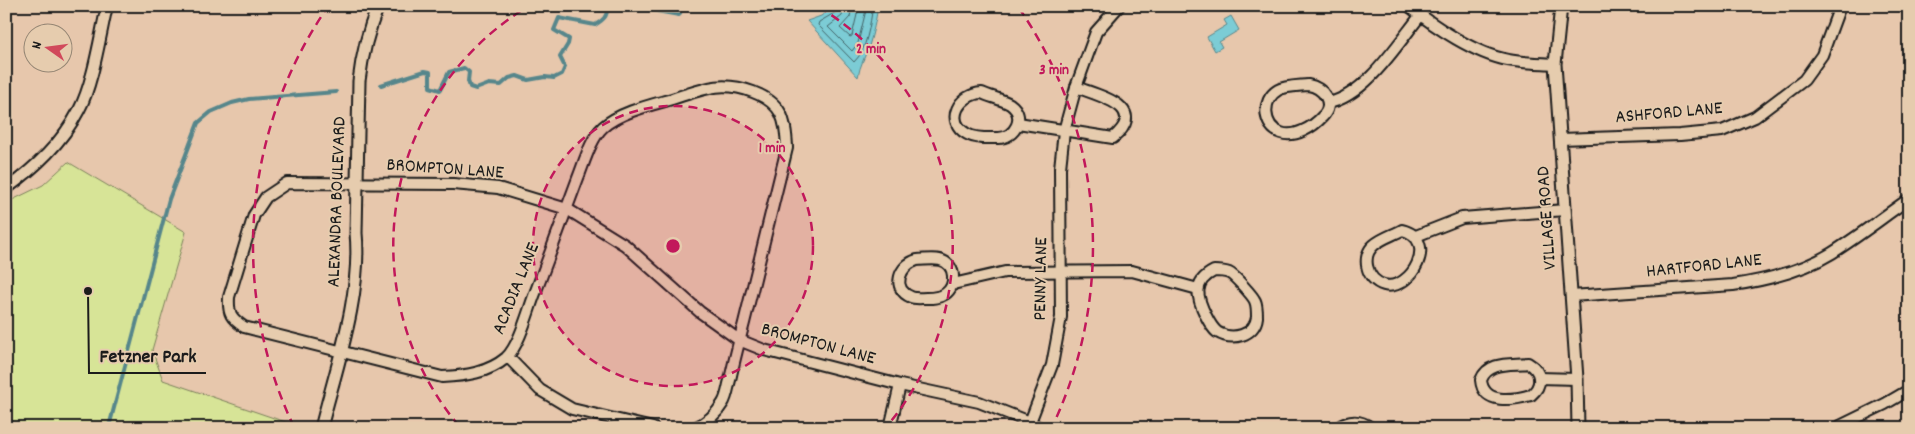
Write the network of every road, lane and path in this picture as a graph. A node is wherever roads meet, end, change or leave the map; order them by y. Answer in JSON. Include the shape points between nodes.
{"nodes":[{"id":1,"x":107,"y":6,"type":"edge"},
{"id":2,"x":378,"y":6,"type":"edge"},
{"id":3,"x":1119,"y":6,"type":"edge"},
{"id":4,"x":1409,"y":6,"type":"edge"},
{"id":5,"x":1561,"y":6,"type":"edge"},
{"id":6,"x":1840,"y":6,"type":"edge"},
{"id":7,"x":1420,"y":16,"type":"junction"},
{"id":8,"x":1555,"y":64,"type":"junction"},
{"id":9,"x":1076,"y":87,"type":"junction"},
{"id":10,"x":1328,"y":103,"type":"junction"},
{"id":11,"x":1018,"y":123,"type":"junction"},
{"id":12,"x":1064,"y":131,"type":"junction"},
{"id":13,"x":1560,"y":139,"type":"junction"},
{"id":14,"x":357,"y":182,"type":"junction"},
{"id":15,"x":6,"y":189,"type":"edge"},
{"id":16,"x":1909,"y":199,"type":"edge"},
{"id":17,"x":567,"y":209,"type":"junction"},
{"id":18,"x":1565,"y":210,"type":"junction"},
{"id":19,"x":1416,"y":236,"type":"junction"},
{"id":20,"x":1062,"y":273,"type":"junction"},
{"id":21,"x":953,"y":284,"type":"junction"},
{"id":22,"x":1198,"y":288,"type":"junction"},
{"id":23,"x":1571,"y":296,"type":"junction"},
{"id":24,"x":739,"y":340,"type":"junction"},
{"id":25,"x":340,"y":352,"type":"junction"},
{"id":26,"x":508,"y":356,"type":"junction"},
{"id":27,"x":1539,"y":378,"type":"junction"},
{"id":28,"x":1577,"y":378,"type":"junction"},
{"id":29,"x":900,"y":385,"type":"junction"},
{"id":30,"x":1909,"y":390,"type":"edge"},
{"id":31,"x":1030,"y":422,"type":"junction"},
{"id":32,"x":321,"y":428,"type":"edge"},
{"id":33,"x":653,"y":428,"type":"edge"},
{"id":34,"x":694,"y":428,"type":"edge"},
{"id":35,"x":890,"y":428,"type":"edge"},
{"id":36,"x":1040,"y":428,"type":"edge"},
{"id":37,"x":1337,"y":428,"type":"edge"},
{"id":38,"x":1370,"y":428,"type":"edge"},
{"id":39,"x":1578,"y":428,"type":"edge"},
{"id":40,"x":1836,"y":428,"type":"edge"}],
"edges":[{"from":1,"to":15,"type":"street","via":[[80,109],[43,160]]},
{"from":2,"to":14,"type":"street","name":"ALEXANDRA BOULEVARD","via":[[369,28],[359,81]]},
{"from":3,"to":9,"type":"street","name":"PENNY LANE","via":[[1096,32]]},
{"from":4,"to":7,"type":"street"},
{"from":5,"to":8,"type":"street","name":"VILLAGE ROAD"},
{"from":6,"to":13,"type":"street","name":"ASHFORD LANE","via":[[1822,55],[1804,80],[1754,116],[1722,131]]},
{"from":7,"to":8,"type":"street","via":[[1495,57]]},
{"from":7,"to":10,"type":"street","via":[[1365,84],[1340,101]]},
{"from":8,"to":13,"type":"street","name":"VILLAGE ROAD"},
{"from":9,"to":12,"type":"street","name":"PENNY LANE"},
{"from":9,"to":12,"type":"street","via":[[1120,104],[1126,121],[1122,131],[1113,138]]},
{"from":10,"to":10,"type":"street","via":[[1322,90],[1315,86],[1280,89],[1267,103],[1266,112],[1274,129],[1291,135],[1300,133],[1323,117]]},
{"from":11,"to":11,"type":"street","via":[[1015,109],[982,93],[965,97],[956,112],[960,128],[975,137],[1004,138],[1016,130]]},
{"from":11,"to":12,"type":"street"},
{"from":12,"to":20,"type":"street","name":"PENNY LANE","via":[[1060,168]]},
{"from":13,"to":18,"type":"street","name":"VILLAGE ROAD"},
{"from":14,"to":17,"type":"street","name":"BROMPTON LANE","via":[[498,188]]},
{"from":14,"to":25,"type":"street","name":"ALEXANDRA BOULEVARD","via":[[358,248],[352,308]]},
{"from":14,"to":25,"type":"street","name":"BROMPTON LANE","via":[[287,183],[266,197],[254,215],[229,297],[228,308],[233,320],[244,327]]},
{"from":16,"to":23,"type":"street","name":"HARTFORD LANE","via":[[1831,254],[1769,279],[1733,285]]},
{"from":17,"to":24,"type":"street","name":"BROMPTON LANE","via":[[625,245],[700,312]]},
{"from":17,"to":24,"type":"street","name":"ACADIA LANE","via":[[590,148],[602,128],[627,113],[716,85],[738,86],[765,97],[780,110],[786,128],[787,148]]},
{"from":17,"to":26,"type":"street","name":"ACADIA LANE","via":[[524,328]]},
{"from":18,"to":19,"type":"street","via":[[1462,218]]},
{"from":18,"to":23,"type":"street","name":"VILLAGE ROAD"},
{"from":19,"to":19,"type":"street","via":[[1402,230],[1374,245],[1366,262],[1373,279],[1390,286],[1407,280],[1420,258],[1420,243]]},
{"from":20,"to":21,"type":"street","via":[[1005,272]]},
{"from":20,"to":22,"type":"street","via":[[1132,271]]},
{"from":20,"to":31,"type":"street","name":"PENNY LANE","via":[[1061,317],[1052,365]]},
{"from":21,"to":21,"type":"street","via":[[951,269],[940,260],[909,262],[903,267],[899,282],[901,289],[913,298],[943,296]]},
{"from":22,"to":22,"type":"street","via":[[1201,305],[1212,328],[1219,333],[1241,336],[1254,326],[1257,319],[1255,301],[1232,274],[1214,271],[1201,281]]},
{"from":23,"to":28,"type":"street","name":"VILLAGE ROAD"},
{"from":24,"to":29,"type":"street","name":"BROMPTON LANE","via":[[764,350]]},
{"from":24,"to":34,"type":"street","name":"ACADIA LANE","via":[[724,402],[706,423]]},
{"from":25,"to":26,"type":"street","name":"ACADIA LANE","via":[[442,377],[468,376]]},
{"from":25,"to":32,"type":"street","name":"ALEXANDRA BOULEVARD"},
{"from":26,"to":33,"type":"street","via":[[540,390],[572,409]]},
{"from":27,"to":27,"type":"street","via":[[1534,366],[1528,364],[1494,366],[1484,373],[1482,386],[1489,397],[1496,399],[1524,396],[1536,390]]},
{"from":27,"to":28,"type":"street"},
{"from":28,"to":39,"type":"street","name":"VILLAGE ROAD"},
{"from":29,"to":31,"type":"street","name":"BROMPTON LANE","via":[[979,402]]},
{"from":29,"to":35,"type":"street"},
{"from":30,"to":40,"type":"street"},
{"from":31,"to":36,"type":"street","name":"BROMPTON LANE"},
{"from":37,"to":38,"type":"street","via":[[1355,421]]}]}
